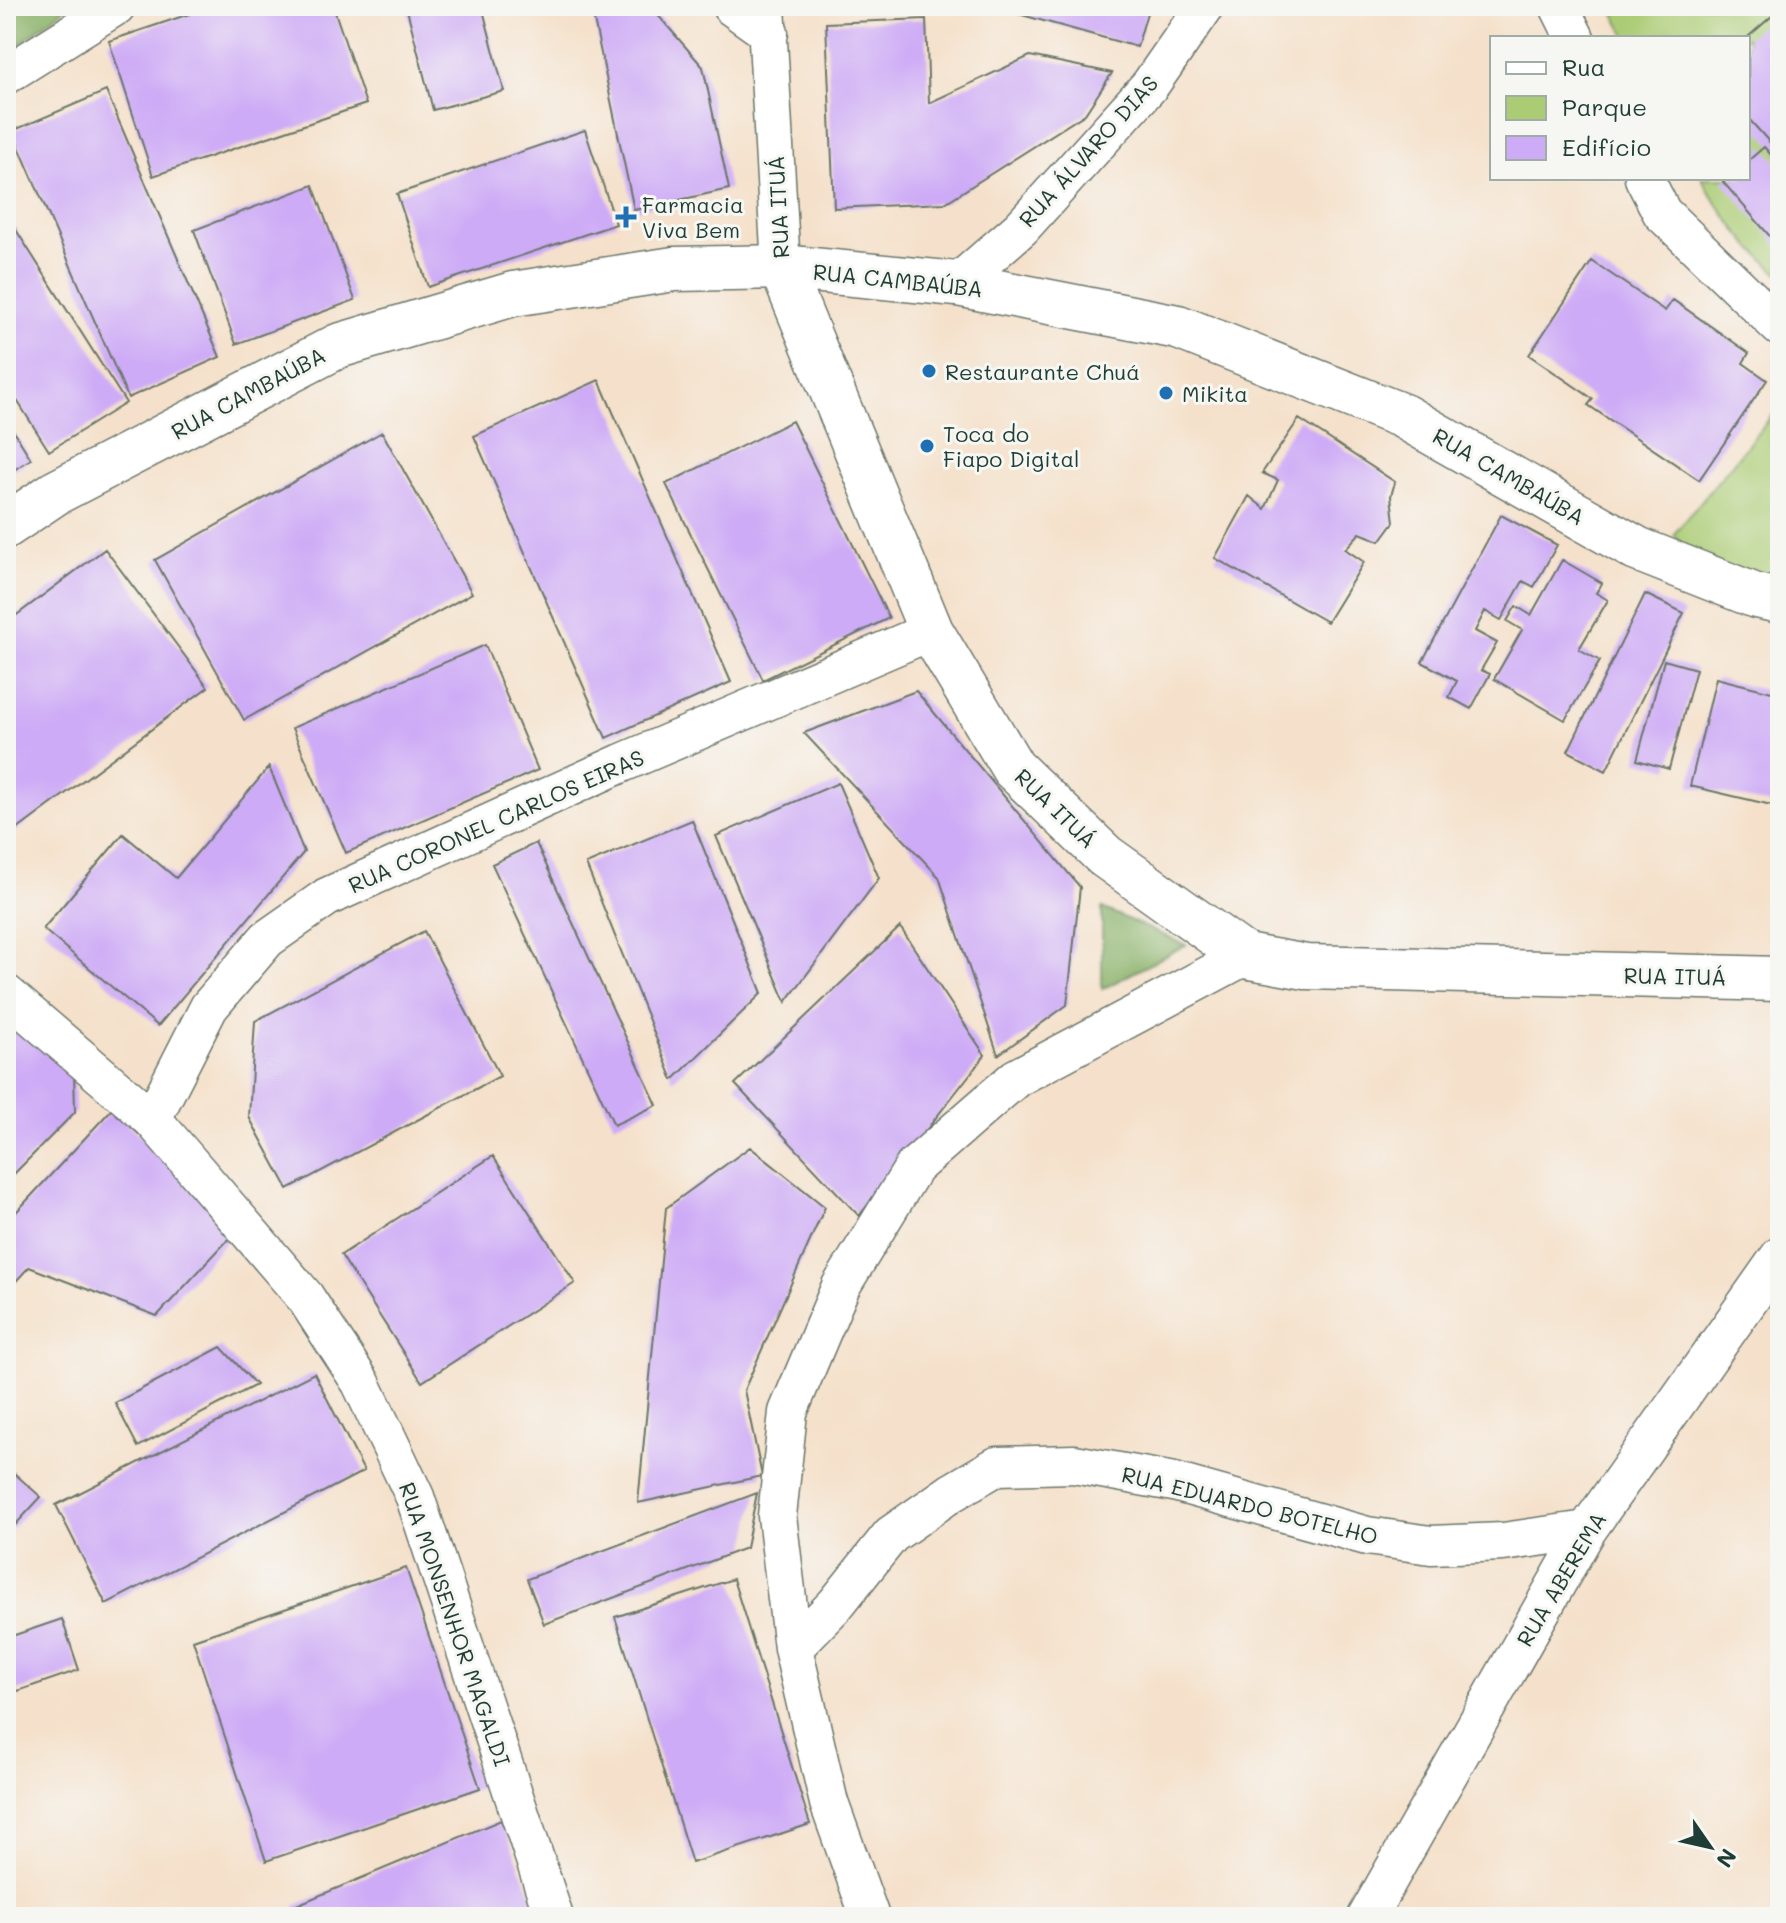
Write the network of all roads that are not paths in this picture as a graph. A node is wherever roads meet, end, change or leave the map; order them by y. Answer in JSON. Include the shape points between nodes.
{"nodes":[{"id":1,"x":116,"y":6,"type":"edge"},
{"id":2,"x":731,"y":6,"type":"edge"},
{"id":3,"x":1205,"y":6,"type":"edge"},
{"id":4,"x":1559,"y":6,"type":"edge"},
{"id":5,"x":768,"y":19,"type":"edge"},
{"id":6,"x":1574,"y":36,"type":"edge"},
{"id":7,"x":6,"y":75,"type":"edge"},
{"id":8,"x":1645,"y":180,"type":"edge"},
{"id":9,"x":781,"y":267,"type":"junction"},
{"id":10,"x":957,"y":284,"type":"junction"},
{"id":11,"x":1780,"y":327,"type":"edge"},
{"id":12,"x":6,"y":526,"type":"edge"},
{"id":13,"x":1780,"y":601,"type":"edge"},
{"id":14,"x":931,"y":631,"type":"junction"},
{"id":15,"x":1245,"y":956,"type":"junction"},
{"id":16,"x":1780,"y":979,"type":"edge"},
{"id":17,"x":6,"y":994,"type":"edge"},
{"id":18,"x":152,"y":1119,"type":"junction"},
{"id":19,"x":1780,"y":1256,"type":"edge"},
{"id":20,"x":1587,"y":1530,"type":"junction"},
{"id":21,"x":793,"y":1648,"type":"junction"},
{"id":22,"x":554,"y":1917,"type":"edge"},
{"id":23,"x":870,"y":1917,"type":"edge"},
{"id":24,"x":1367,"y":1917,"type":"edge"}],
"edges":[{"from":1,"to":7,"type":"street"},
{"from":2,"to":5,"type":"street"},
{"from":3,"to":10,"type":"street","name":"RUA ÁLVARO DIAS","via":[[1150,85],[1021,228]]},
{"from":4,"to":6,"type":"street"},
{"from":5,"to":9,"type":"street","name":"RUA ITUÁ"},
{"from":8,"to":11,"type":"street","via":[[1662,213]]},
{"from":9,"to":10,"type":"street","name":"RUA CAMBAÚBA"},
{"from":9,"to":12,"type":"street","name":"RUA CAMBAÚBA","via":[[674,269],[513,294],[338,346],[55,493]]},
{"from":9,"to":14,"type":"street","name":"RUA ITUÁ"},
{"from":10,"to":13,"type":"street","name":"RUA CAMBAÚBA","via":[[1178,327],[1403,416],[1637,549]]},
{"from":14,"to":15,"type":"street","name":"RUA ITUÁ","via":[[1013,768],[1105,856]]},
{"from":14,"to":18,"type":"street","name":"RUA CORONEL CARLOS EIRAS","via":[[327,897],[267,939],[209,1007]]},
{"from":15,"to":16,"type":"street","name":"RUA ITUÁ","via":[[1306,967]]},
{"from":15,"to":21,"type":"street","via":[[1016,1078],[914,1167],[841,1286],[788,1412],[777,1516]]},
{"from":17,"to":18,"type":"street","name":"RUA MONSENHOR MAGALDI"},
{"from":18,"to":22,"type":"street","name":"RUA MONSENHOR MAGALDI","via":[[305,1297],[361,1383],[415,1497]]},
{"from":19,"to":20,"type":"street","name":"RUA ABEREMA"},
{"from":20,"to":21,"type":"street","name":"RUA EDUARDO BOTELHO","via":[[1431,1545],[1367,1536],[1174,1482],[1074,1464],[997,1466],[891,1535]]},
{"from":20,"to":24,"type":"street","name":"RUA ABEREMA"},
{"from":21,"to":23,"type":"street","via":[[829,1803]]}]}
